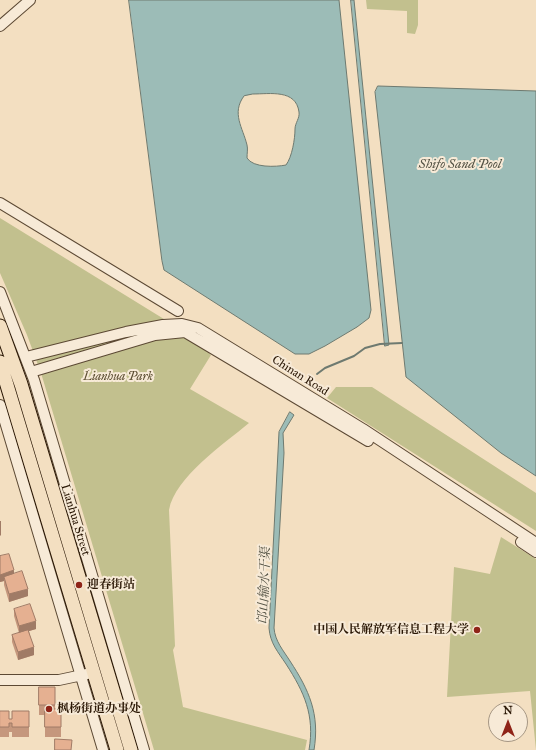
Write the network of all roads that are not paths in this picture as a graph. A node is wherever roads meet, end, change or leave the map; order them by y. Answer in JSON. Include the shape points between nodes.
{"nodes":[{"id":1,"x":30,"y":0,"type":"edge"},
{"id":2,"x":0,"y":26,"type":"edge"},
{"id":3,"x":0,"y":203,"type":"edge"},
{"id":4,"x":0,"y":292,"type":"edge"},
{"id":5,"x":178,"y":311,"type":"dead end"},
{"id":6,"x":0,"y":326,"type":"edge"},
{"id":7,"x":26,"y":357,"type":"junction"},
{"id":8,"x":0,"y":362,"type":"edge"},
{"id":9,"x":31,"y":372,"type":"junction"},
{"id":10,"x":0,"y":405,"type":"edge"},
{"id":11,"x":536,"y":543,"type":"edge"},
{"id":12,"x":536,"y":552,"type":"edge"},
{"id":13,"x":119,"y":666,"type":"junction"},
{"id":14,"x":100,"y":671,"type":"junction"},
{"id":15,"x":81,"y":676,"type":"junction"},
{"id":16,"x":0,"y":680,"type":"edge"},
{"id":17,"x":103,"y":750,"type":"edge"},
{"id":18,"x":117,"y":750,"type":"edge"},
{"id":19,"x":131,"y":750,"type":"edge"},
{"id":20,"x":144,"y":750,"type":"edge"}],
"edges":[{"from":1,"to":2,"type":"street"},
{"from":3,"to":5,"type":"street"},
{"from":4,"to":7,"type":"street","name":"Lianhua Street"},
{"from":6,"to":14,"type":"main road","name":"Lianhua Street","via":[[21,384]]},
{"from":7,"to":9,"type":"street","name":"Lianhua Street"},
{"from":7,"to":11,"type":"street","name":"Chinan Road","via":[[163,325],[182,324],[198,328],[363,429]]},
{"from":8,"to":14,"type":"main road","name":"Lianhua Street"},
{"from":9,"to":12,"type":"street","name":"Chinan Road","via":[[156,335],[185,332],[359,435]]},
{"from":9,"to":13,"type":"street","name":"Lianhua Street"},
{"from":10,"to":15,"type":"street"},
{"from":13,"to":14,"type":"street"},
{"from":13,"to":20,"type":"street","name":"Lianhua Street"},
{"from":14,"to":15,"type":"street"},
{"from":14,"to":18,"type":"main road","name":"Lianhua Street"},
{"from":14,"to":19,"type":"main road","name":"Lianhua Street"},
{"from":15,"to":16,"type":"street","via":[[59,680]]},
{"from":15,"to":17,"type":"street"}]}
